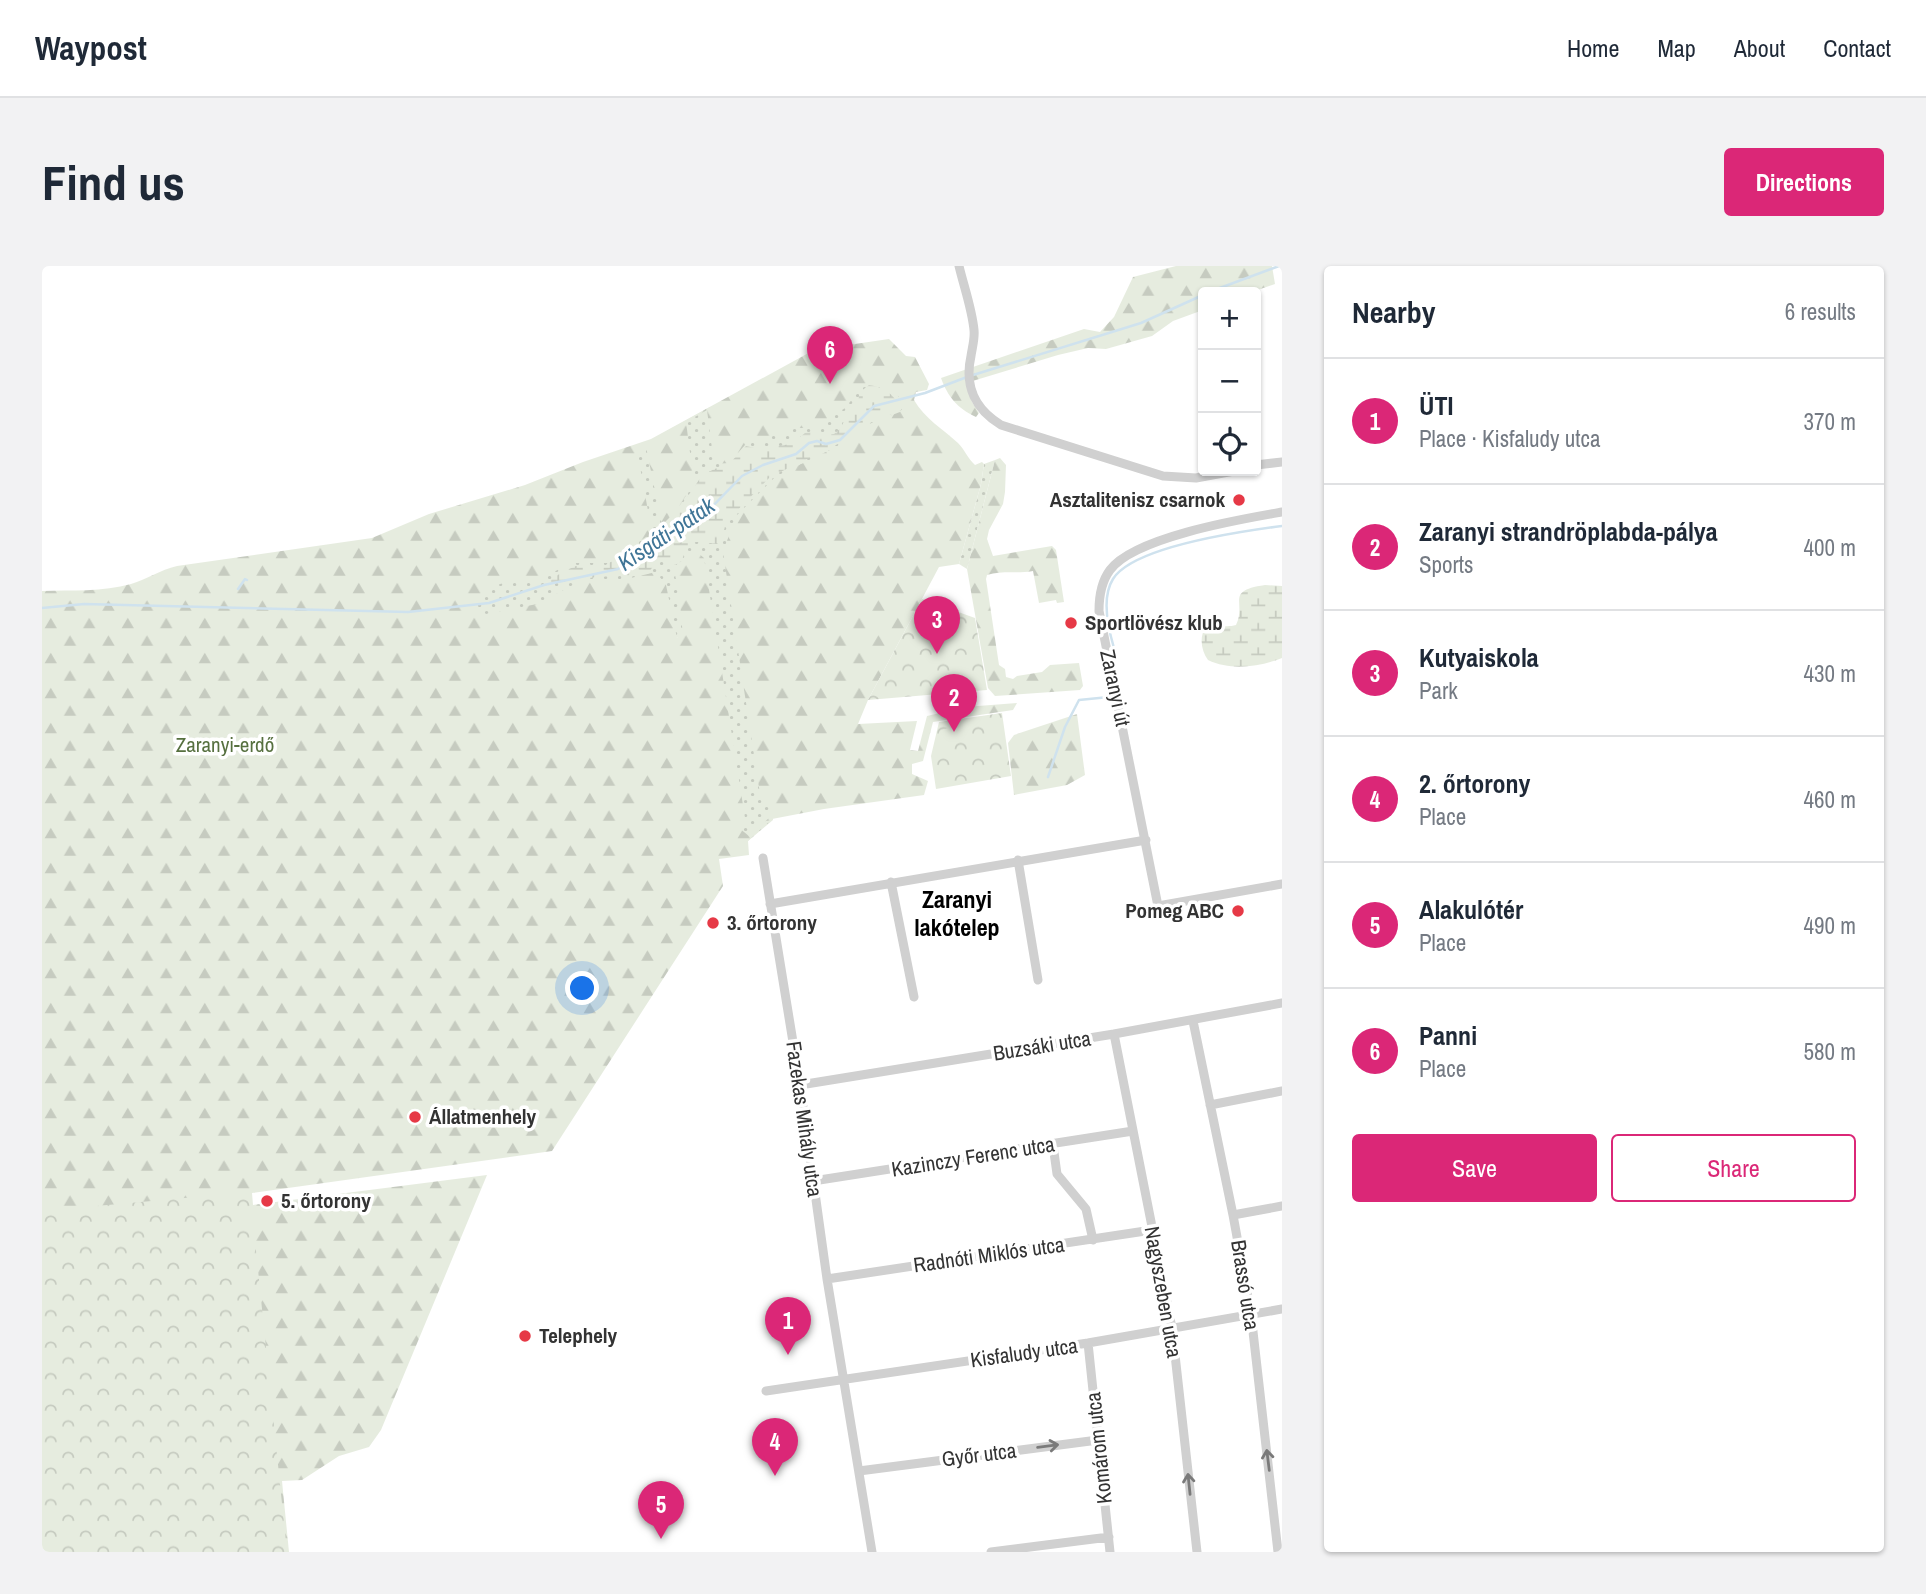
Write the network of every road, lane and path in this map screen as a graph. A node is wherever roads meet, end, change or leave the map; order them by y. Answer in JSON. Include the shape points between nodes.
{"nodes":[{"id":1,"x":959,"y":266,"type":"edge"},
{"id":2,"x":1282,"y":462,"type":"edge"},
{"id":3,"x":1261,"y":465,"type":"edge"},
{"id":4,"x":1207,"y":476,"type":"edge"},
{"id":5,"x":1282,"y":513,"type":"edge"},
{"id":6,"x":1146,"y":840,"type":"junction"},
{"id":7,"x":763,"y":858,"type":"dead end"},
{"id":8,"x":1018,"y":860,"type":"junction"},
{"id":9,"x":891,"y":882,"type":"junction"},
{"id":10,"x":1282,"y":884,"type":"edge"},
{"id":11,"x":770,"y":904,"type":"junction"},
{"id":12,"x":1038,"y":980,"type":"dead end"},
{"id":13,"x":914,"y":998,"type":"dead end"},
{"id":14,"x":1282,"y":1003,"type":"edge"},
{"id":15,"x":1193,"y":1021,"type":"junction"},
{"id":16,"x":1114,"y":1034,"type":"junction"},
{"id":17,"x":800,"y":1085,"type":"junction"},
{"id":18,"x":1282,"y":1091,"type":"edge"},
{"id":19,"x":1210,"y":1105,"type":"junction"},
{"id":20,"x":1133,"y":1132,"type":"junction"},
{"id":21,"x":1053,"y":1145,"type":"junction"},
{"id":22,"x":813,"y":1181,"type":"junction"},
{"id":23,"x":1282,"y":1206,"type":"edge"},
{"id":24,"x":1233,"y":1215,"type":"junction"},
{"id":25,"x":1152,"y":1230,"type":"junction"},
{"id":26,"x":1093,"y":1240,"type":"junction"},
{"id":27,"x":827,"y":1279,"type":"junction"},
{"id":28,"x":1282,"y":1310,"type":"edge"},
{"id":29,"x":1251,"y":1314,"type":"junction"},
{"id":30,"x":1172,"y":1328,"type":"junction"},
{"id":31,"x":1088,"y":1343,"type":"junction"},
{"id":32,"x":844,"y":1380,"type":"junction"},
{"id":33,"x":765,"y":1391,"type":"dead end"},
{"id":34,"x":1098,"y":1440,"type":"junction"},
{"id":35,"x":859,"y":1471,"type":"junction"},
{"id":36,"x":1108,"y":1537,"type":"junction"},
{"id":37,"x":872,"y":1552,"type":"edge"},
{"id":38,"x":991,"y":1552,"type":"edge"},
{"id":39,"x":1110,"y":1552,"type":"edge"},
{"id":40,"x":1197,"y":1552,"type":"edge"},
{"id":41,"x":1278,"y":1552,"type":"edge"}],
"edges":[{"from":1,"to":4,"type":"street","via":[[974,329],[970,383],[985,415],[1035,437],[1163,476]]},
{"from":2,"to":3,"type":"street"},
{"from":5,"to":6,"type":"street","name":"Zaranyi út","via":[[1156,542],[1120,560],[1104,580],[1099,611]]},
{"from":6,"to":8,"type":"street"},
{"from":6,"to":10,"type":"street","name":"Zaranyi út","via":[[1158,906]]},
{"from":7,"to":11,"type":"street","name":"Fazekas Mihály utca"},
{"from":8,"to":9,"type":"street"},
{"from":8,"to":12,"type":"street"},
{"from":9,"to":11,"type":"street"},
{"from":9,"to":13,"type":"street"},
{"from":11,"to":17,"type":"street","name":"Fazekas Mihály utca"},
{"from":14,"to":15,"type":"street","name":"Buzsáki utca"},
{"from":15,"to":16,"type":"street","name":"Buzsáki utca"},
{"from":15,"to":19,"type":"street","name":"Brassó utca"},
{"from":16,"to":17,"type":"street","name":"Buzsáki utca"},
{"from":16,"to":20,"type":"street","name":"Nagyszeben utca"},
{"from":17,"to":22,"type":"street","name":"Fazekas Mihály utca"},
{"from":18,"to":19,"type":"street"},
{"from":19,"to":24,"type":"street","name":"Brassó utca"},
{"from":20,"to":21,"type":"street","name":"Kazinczy Ferenc utca"},
{"from":20,"to":25,"type":"street","name":"Nagyszeben utca"},
{"from":21,"to":22,"type":"street","name":"Kazinczy Ferenc utca"},
{"from":21,"to":26,"type":"street","via":[[1057,1174],[1086,1209]]},
{"from":22,"to":27,"type":"street","name":"Fazekas Mihály utca"},
{"from":23,"to":24,"type":"street"},
{"from":24,"to":29,"type":"street","name":"Brassó utca"},
{"from":25,"to":26,"type":"street","name":"Radnóti Miklós utca"},
{"from":25,"to":30,"type":"street","name":"Nagyszeben utca"},
{"from":26,"to":27,"type":"street","name":"Radnóti Miklós utca"},
{"from":27,"to":32,"type":"street","name":"Fazekas Mihály utca"},
{"from":28,"to":29,"type":"street","name":"Kisfaludy utca"},
{"from":29,"to":30,"type":"street","name":"Kisfaludy utca"},
{"from":41,"to":29,"type":"street","name":"Brassó utca","one_way":true},
{"from":30,"to":31,"type":"street","name":"Kisfaludy utca"},
{"from":40,"to":30,"type":"street","name":"Nagyszeben utca","one_way":true},
{"from":31,"to":32,"type":"street","name":"Kisfaludy utca"},
{"from":31,"to":34,"type":"street","name":"Komárom utca"},
{"from":32,"to":33,"type":"street","name":"Kisfaludy utca"},
{"from":32,"to":35,"type":"street","name":"Fazekas Mihály utca"},
{"from":35,"to":34,"type":"street","name":"Győr utca","one_way":true},
{"from":34,"to":36,"type":"street","name":"Komárom utca"},
{"from":35,"to":37,"type":"street","name":"Fazekas Mihály utca"},
{"from":36,"to":38,"type":"street"},
{"from":36,"to":39,"type":"street","name":"Komárom utca"}]}
